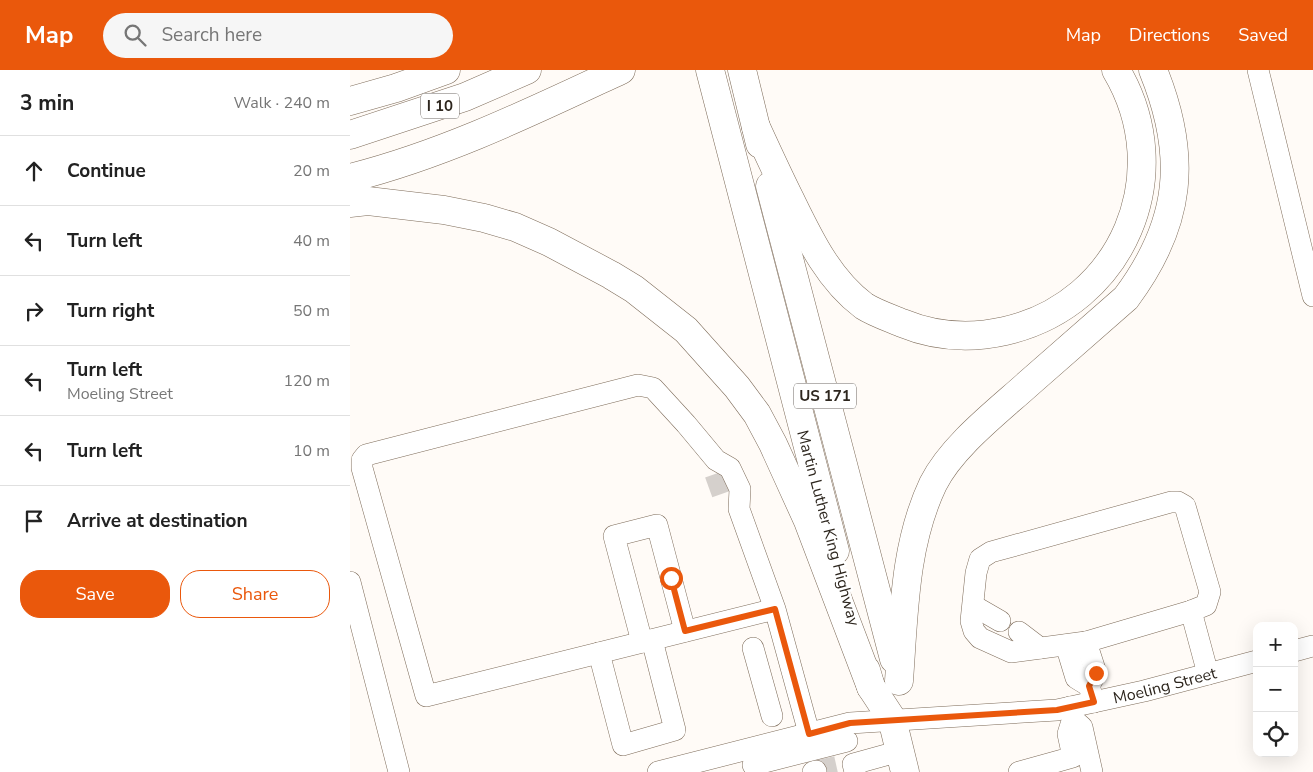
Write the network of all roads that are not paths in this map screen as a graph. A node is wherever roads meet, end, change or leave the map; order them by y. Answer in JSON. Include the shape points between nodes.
{"nodes":[{"id":1,"x":446,"y":70,"type":"edge"},
{"id":2,"x":527,"y":70,"type":"edge"},
{"id":3,"x":621,"y":70,"type":"edge"},
{"id":4,"x":1116,"y":70,"type":"edge"},
{"id":5,"x":1153,"y":70,"type":"edge"},
{"id":6,"x":1258,"y":70,"type":"edge"},
{"id":7,"x":742,"y":72,"type":"edge"},
{"id":8,"x":713,"y":82,"type":"edge"},
{"id":9,"x":350,"y":101,"type":"edge"},
{"id":10,"x":756,"y":127,"type":"junction"},
{"id":11,"x":350,"y":135,"type":"edge"},
{"id":12,"x":350,"y":178,"type":"edge"},
{"id":13,"x":350,"y":203,"type":"edge"},
{"id":14,"x":1313,"y":296,"type":"edge"},
{"id":15,"x":350,"y":582,"type":"edge"},
{"id":16,"x":974,"y":606,"type":"junction"},
{"id":17,"x":775,"y":609,"type":"junction"},
{"id":18,"x":1191,"y":611,"type":"junction"},
{"id":19,"x":1000,"y":621,"type":"dead end"},
{"id":20,"x":685,"y":631,"type":"junction"},
{"id":21,"x":1018,"y":632,"type":"dead end"},
{"id":22,"x":647,"y":641,"type":"junction"},
{"id":23,"x":1076,"y":644,"type":"junction"},
{"id":24,"x":1313,"y":646,"type":"edge"},
{"id":25,"x":1040,"y":648,"type":"junction"},
{"id":26,"x":1298,"y":650,"type":"edge"},
{"id":27,"x":599,"y":653,"type":"junction"},
{"id":28,"x":788,"y":658,"type":"junction"},
{"id":29,"x":1253,"y":662,"type":"edge"},
{"id":30,"x":1208,"y":674,"type":"junction"},
{"id":31,"x":899,"y":681,"type":"junction"},
{"id":32,"x":871,"y":687,"type":"junction"},
{"id":33,"x":1092,"y":694,"type":"junction"},
{"id":34,"x":1071,"y":713,"type":"junction"},
{"id":35,"x":772,"y":716,"type":"dead end"},
{"id":36,"x":892,"y":719,"type":"junction"},
{"id":37,"x":845,"y":733,"type":"junction"},
{"id":38,"x":809,"y":734,"type":"junction"},
{"id":39,"x":752,"y":762,"type":"edge"},
{"id":40,"x":902,"y":762,"type":"edge"},
{"id":41,"x":850,"y":767,"type":"edge"},
{"id":42,"x":1084,"y":769,"type":"edge"},
{"id":43,"x":400,"y":772,"type":"edge"},
{"id":44,"x":658,"y":772,"type":"edge"},
{"id":45,"x":1019,"y":772,"type":"edge"}],
"edges":[{"from":1,"to":9,"type":"highway","number":"I 10"},
{"from":2,"to":11,"type":"highway","number":"I 10","via":[[465,97]]},
{"from":3,"to":12,"type":"highway","via":[[471,138]]},
{"from":4,"to":10,"type":"highway","via":[[1136,120],[1142,172],[1138,198],[1122,245],[1093,284],[1062,309],[1023,327],[993,334],[943,336],[913,328],[865,306],[826,267]]},
{"from":5,"to":31,"type":"highway","via":[[1171,124],[1175,170],[1174,193],[1157,246],[1144,274],[1126,298],[988,419],[963,444],[934,483],[912,542]]},
{"from":6,"to":14,"type":"street"},
{"from":7,"to":10,"type":"highway","name":"Martin Luther King Highway","number":"US 171"},
{"from":8,"to":32,"type":"highway","name":"Martin Luther King Highway","number":"US 171"},
{"from":10,"to":31,"type":"highway","name":"Martin Luther King Highway","number":"US 171"},
{"from":13,"to":32,"type":"highway","via":[[368,201],[444,210],[514,227],[611,275],[686,330],[737,387],[773,444],[808,522]]},
{"from":15,"to":43,"type":"street"},
{"from":16,"to":18,"type":"street","via":[[980,559],[991,552],[1178,502],[1185,506],[1210,592],[1206,605]]},
{"from":16,"to":19,"type":"street"},
{"from":16,"to":25,"type":"street","via":[[971,621],[980,638],[1011,652]]},
{"from":17,"to":20,"type":"street"},
{"from":17,"to":27,"type":"street","via":[[731,502],[740,490],[730,468],[715,467],[686,424],[653,388],[638,384],[366,454],[362,468],[426,696]]},
{"from":17,"to":28,"type":"street"},
{"from":18,"to":23,"type":"street"},
{"from":18,"to":30,"type":"street"},
{"from":20,"to":22,"type":"street"},
{"from":20,"to":22,"type":"street","via":[[657,525],[614,536]]},
{"from":21,"to":25,"type":"street"},
{"from":22,"to":27,"type":"street"},
{"from":22,"to":27,"type":"street","via":[[676,730],[624,745]]},
{"from":23,"to":25,"type":"street"},
{"from":23,"to":33,"type":"street","via":[[1096,673]]},
{"from":24,"to":26,"type":"street"},
{"from":28,"to":35,"type":"street","via":[[756,657]]},
{"from":28,"to":38,"type":"street"},
{"from":29,"to":30,"type":"street","name":"Moeling Street"},
{"from":30,"to":33,"type":"street","name":"Moeling Street"},
{"from":31,"to":36,"type":"highway","name":"Martin Luther King Highway","number":"US 171"},
{"from":32,"to":36,"type":"highway","name":"Martin Luther King Highway","number":"US 171"},
{"from":33,"to":34,"type":"street","name":"Moeling Street"},
{"from":34,"to":36,"type":"street","name":"Moeling Street","via":[[1057,710]]},
{"from":34,"to":42,"type":"street","via":[[1082,727]]},
{"from":36,"to":37,"type":"street","name":"Moeling Street"},
{"from":36,"to":40,"type":"highway","name":"Martin Luther King Highway","number":"US 171"},
{"from":37,"to":38,"type":"street","name":"Moeling Street"},
{"from":37,"to":39,"type":"street"},
{"from":37,"to":41,"type":"street"},
{"from":38,"to":39,"type":"street","name":"Moeling Street"},
{"from":39,"to":44,"type":"street","name":"Moeling Street"},
{"from":40,"to":41,"type":"street"},
{"from":42,"to":45,"type":"street"}]}
